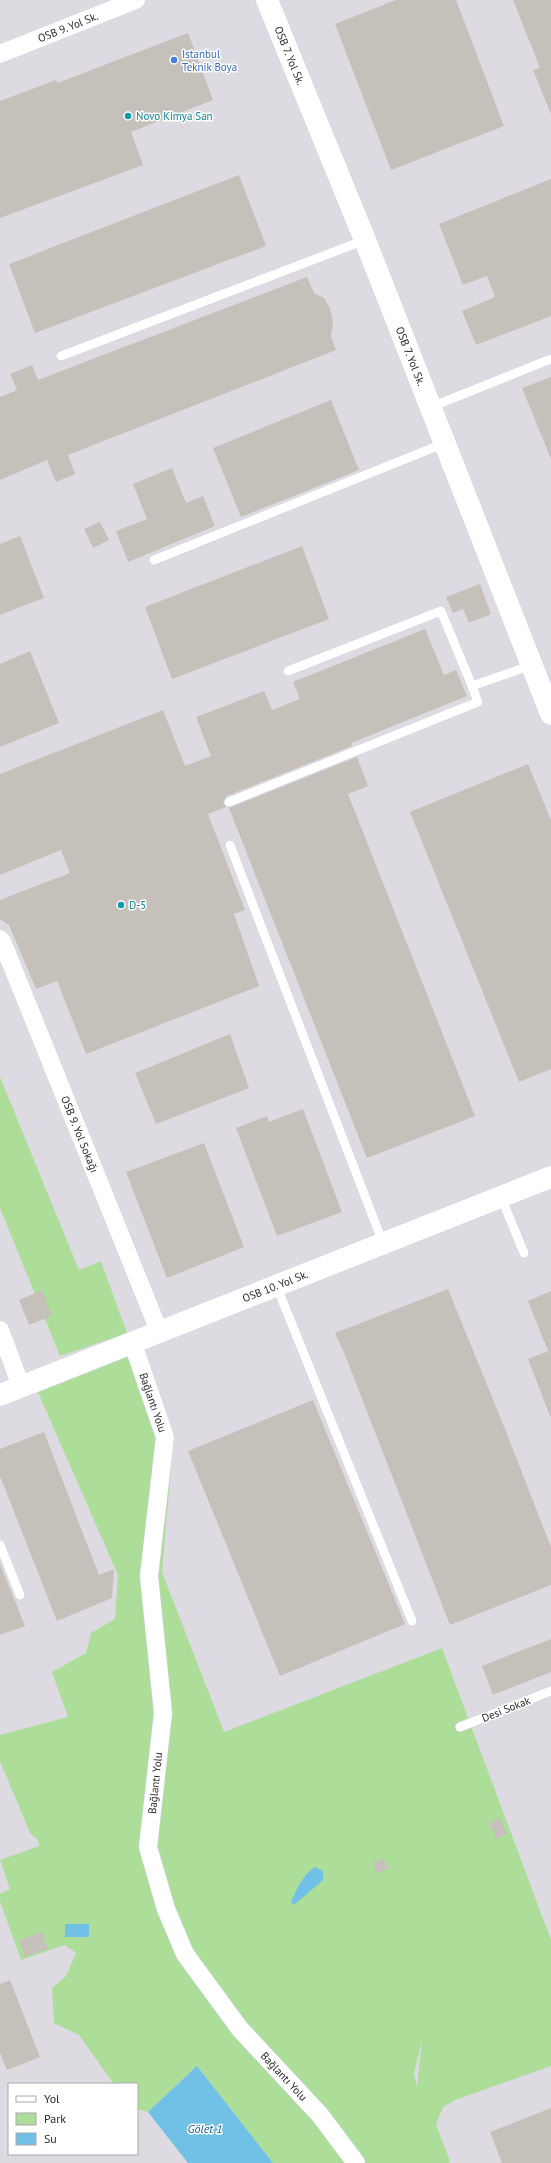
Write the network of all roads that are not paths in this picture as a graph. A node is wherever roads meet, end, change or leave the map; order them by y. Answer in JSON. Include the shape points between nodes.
{"nodes":[{"id":1,"x":136,"y":0,"type":"edge"},
{"id":2,"x":267,"y":0,"type":"edge"},
{"id":3,"x":0,"y":54,"type":"edge"},
{"id":4,"x":365,"y":240,"type":"junction"},
{"id":5,"x":61,"y":356,"type":"dead end"},
{"id":6,"x":551,"y":359,"type":"edge"},
{"id":7,"x":431,"y":407,"type":"junction"},
{"id":8,"x":445,"y":443,"type":"junction"},
{"id":9,"x":154,"y":560,"type":"dead end"},
{"id":10,"x":532,"y":665,"type":"junction"},
{"id":11,"x":288,"y":670,"type":"dead end"},
{"id":12,"x":472,"y":686,"type":"junction"},
{"id":13,"x":551,"y":714,"type":"edge"},
{"id":14,"x":229,"y":802,"type":"dead end"},
{"id":15,"x":230,"y":845,"type":"dead end"},
{"id":16,"x":0,"y":939,"type":"edge"},
{"id":17,"x":551,"y":1177,"type":"edge"},
{"id":18,"x":500,"y":1197,"type":"junction"},
{"id":19,"x":383,"y":1243,"type":"junction"},
{"id":20,"x":524,"y":1253,"type":"dead end"},
{"id":21,"x":276,"y":1285,"type":"junction"},
{"id":22,"x":0,"y":1330,"type":"edge"},
{"id":23,"x":159,"y":1331,"type":"junction"},
{"id":24,"x":132,"y":1342,"type":"junction"},
{"id":25,"x":21,"y":1386,"type":"junction"},
{"id":26,"x":0,"y":1395,"type":"edge"},
{"id":27,"x":0,"y":1545,"type":"edge"},
{"id":28,"x":20,"y":1595,"type":"dead end"},
{"id":29,"x":412,"y":1621,"type":"dead end"},
{"id":30,"x":551,"y":1691,"type":"edge"},
{"id":31,"x":460,"y":1727,"type":"dead end"},
{"id":32,"x":356,"y":2163,"type":"edge"}],
"edges":[{"from":1,"to":3,"type":"street","name":"OSB 9. Yol Sk."},
{"from":2,"to":4,"type":"street","name":"OSB 7. Yol Sk."},
{"from":4,"to":5,"type":"lane"},
{"from":4,"to":7,"type":"street","name":"OSB 7. Yol Sk."},
{"from":6,"to":7,"type":"lane"},
{"from":7,"to":8,"type":"street","name":"OSB 7. Yol Sk."},
{"from":8,"to":9,"type":"lane"},
{"from":8,"to":10,"type":"street","name":"OSB 7. Yol Sk."},
{"from":10,"to":12,"type":"lane"},
{"from":10,"to":13,"type":"street","name":"OSB 7. Yol Sk."},
{"from":11,"to":12,"type":"lane","via":[[440,611]]},
{"from":12,"to":14,"type":"lane","via":[[478,702]]},
{"from":15,"to":19,"type":"lane"},
{"from":16,"to":23,"type":"street","name":"OSB 9. Yol Sokağı"},
{"from":17,"to":18,"type":"street","name":"OSB 10. Yol Sk."},
{"from":18,"to":19,"type":"street","name":"OSB 10. Yol Sk."},
{"from":18,"to":20,"type":"lane"},
{"from":19,"to":21,"type":"street","name":"OSB 10. Yol Sk."},
{"from":21,"to":23,"type":"street","name":"OSB 10. Yol Sk."},
{"from":21,"to":29,"type":"lane"},
{"from":22,"to":25,"type":"street"},
{"from":23,"to":24,"type":"street","name":"OSB 10. Yol Sk."},
{"from":24,"to":25,"type":"street","name":"OSB 10. Yol Sk."},
{"from":24,"to":32,"type":"street","name":"Bağlantı Yolu","via":[[165,1437],[149,1576],[163,1713],[148,1847],[166,1909],[185,1954],[240,2029],[320,2115]]},
{"from":25,"to":26,"type":"street","name":"OSB 10. Yol Sk."},
{"from":27,"to":28,"type":"lane"},
{"from":30,"to":31,"type":"lane","name":"Desi Sokak"}]}
